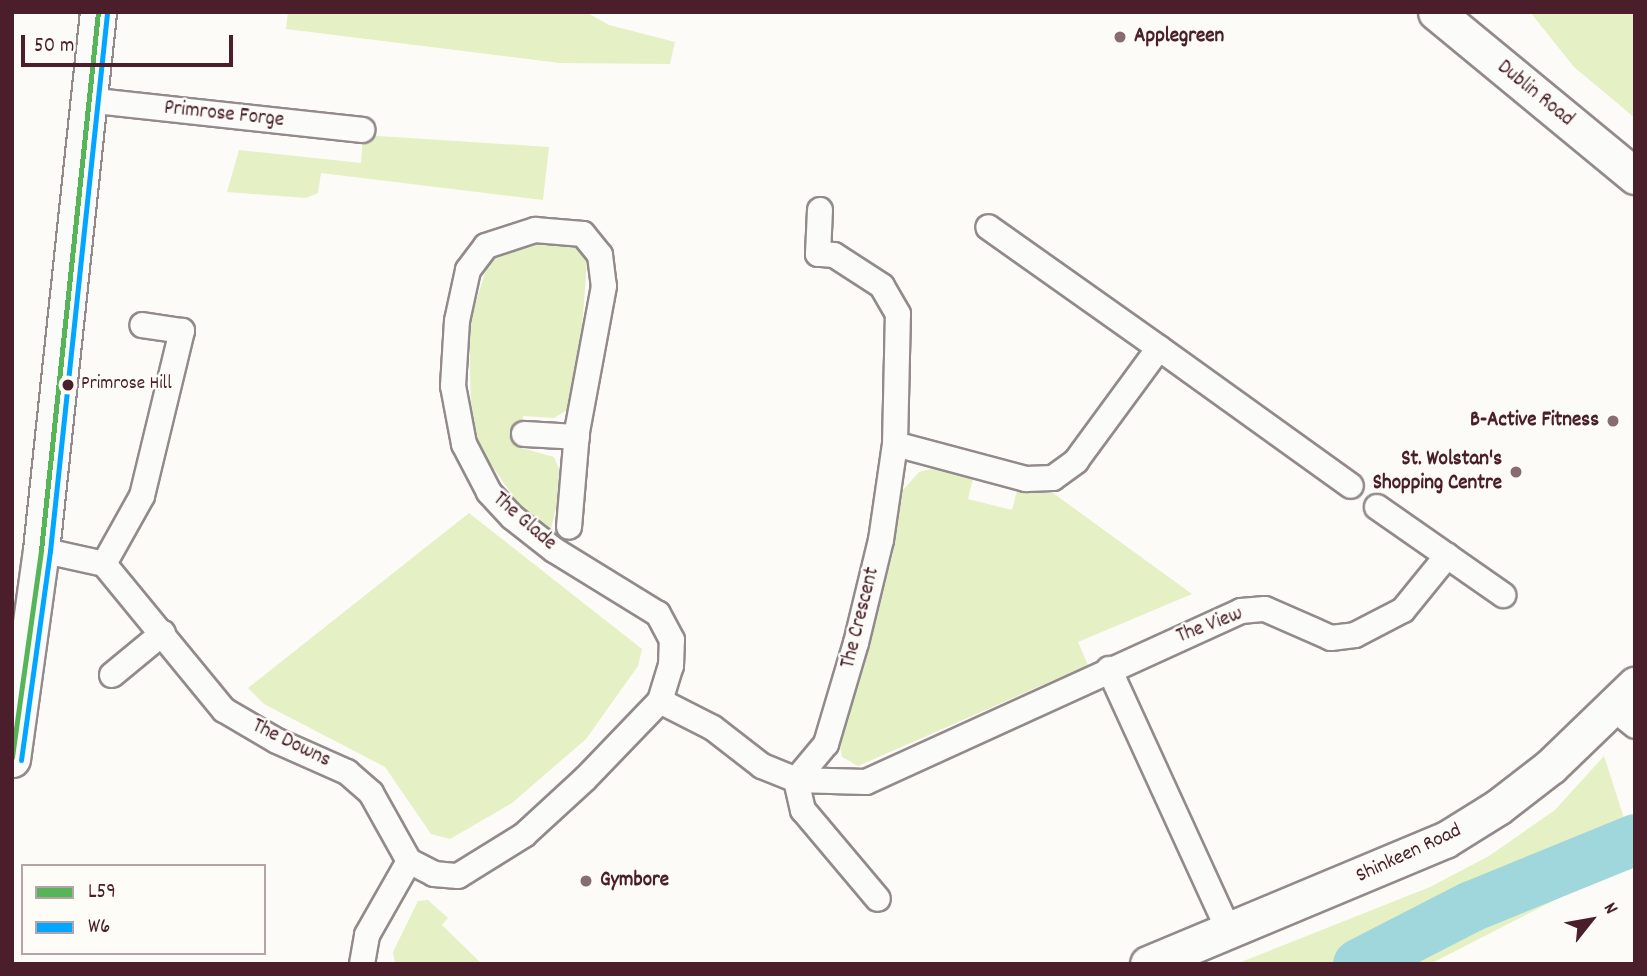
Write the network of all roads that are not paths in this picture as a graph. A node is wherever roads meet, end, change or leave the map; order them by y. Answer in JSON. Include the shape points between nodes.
{"nodes":[{"id":1,"x":98,"y":12,"type":"edge"},
{"id":2,"x":1436,"y":12,"type":"edge"},
{"id":3,"x":87,"y":100,"type":"junction"},
{"id":4,"x":362,"y":130,"type":"dead end"},
{"id":5,"x":1635,"y":176,"type":"edge"},
{"id":6,"x":820,"y":210,"type":"dead end"},
{"id":7,"x":988,"y":227,"type":"dead end"},
{"id":8,"x":142,"y":325,"type":"dead end"},
{"id":9,"x":1159,"y":348,"type":"junction"},
{"id":10,"x":524,"y":433,"type":"dead end"},
{"id":11,"x":577,"y":437,"type":"junction"},
{"id":12,"x":895,"y":444,"type":"junction"},
{"id":13,"x":1351,"y":486,"type":"dead end"},
{"id":14,"x":1377,"y":507,"type":"dead end"},
{"id":15,"x":569,"y":527,"type":"dead end"},
{"id":16,"x":41,"y":550,"type":"junction"},
{"id":17,"x":1447,"y":556,"type":"junction"},
{"id":18,"x":104,"y":564,"type":"junction"},
{"id":19,"x":1503,"y":596,"type":"dead end"},
{"id":20,"x":163,"y":633,"type":"junction"},
{"id":21,"x":1109,"y":669,"type":"junction"},
{"id":22,"x":112,"y":675,"type":"dead end"},
{"id":23,"x":660,"y":701,"type":"junction"},
{"id":24,"x":1627,"y":707,"type":"edge"},
{"id":25,"x":12,"y":760,"type":"edge"},
{"id":26,"x":796,"y":780,"type":"junction"},
{"id":27,"x":409,"y":861,"type":"junction"},
{"id":28,"x":878,"y":899,"type":"dead end"},
{"id":29,"x":1229,"y":930,"type":"junction"},
{"id":30,"x":362,"y":964,"type":"edge"},
{"id":31,"x":1148,"y":964,"type":"edge"}],
"edges":[{"from":1,"to":3,"type":"main road"},
{"from":2,"to":5,"type":"main road","name":"Dublin Road"},
{"from":3,"to":4,"type":"street","name":"Primrose Forge"},
{"from":3,"to":16,"type":"main road"},
{"from":6,"to":12,"type":"street","name":"The Crescent","via":[[818,254],[834,255],[882,286],[898,314]]},
{"from":7,"to":9,"type":"street"},
{"from":8,"to":18,"type":"street","via":[[182,331],[142,496]]},
{"from":9,"to":12,"type":"street","via":[[1076,461],[1053,478],[1026,479]]},
{"from":9,"to":13,"type":"street"},
{"from":10,"to":11,"type":"street"},
{"from":11,"to":15,"type":"street","name":"The Glade"},
{"from":11,"to":23,"type":"street","name":"The Glade","via":[[604,286],[600,255],[583,234],[548,229],[517,232],[486,246],[468,270],[457,321],[453,386],[464,444],[489,492],[512,517],[554,550],[658,614],[672,640],[671,666]]},
{"from":12,"to":26,"type":"street","name":"The Crescent","via":[[881,540],[856,643],[826,744]]},
{"from":14,"to":17,"type":"street"},
{"from":16,"to":18,"type":"street"},
{"from":16,"to":25,"type":"main road"},
{"from":17,"to":19,"type":"street"},
{"from":17,"to":21,"type":"street","name":"The View","via":[[1403,610],[1355,635],[1331,638],[1265,608],[1241,611]]},
{"from":18,"to":20,"type":"street","name":"The Downs"},
{"from":20,"to":22,"type":"street"},
{"from":20,"to":27,"type":"street","name":"The Downs","via":[[224,710],[277,741],[347,772],[371,793]]},
{"from":21,"to":26,"type":"street","name":"The View","via":[[866,782]]},
{"from":21,"to":29,"type":"street"},
{"from":23,"to":26,"type":"street","name":"The View","via":[[713,728],[762,766]]},
{"from":23,"to":27,"type":"street","name":"The Glade","via":[[555,807],[473,869],[458,876],[434,874]]},
{"from":24,"to":29,"type":"main road","name":"Shinkeen Road","via":[[1508,799],[1445,840]]},
{"from":26,"to":28,"type":"street","via":[[803,810]]},
{"from":27,"to":30,"type":"street","via":[[367,935]]},
{"from":29,"to":31,"type":"main road","name":"Shinkeen Road"}]}
